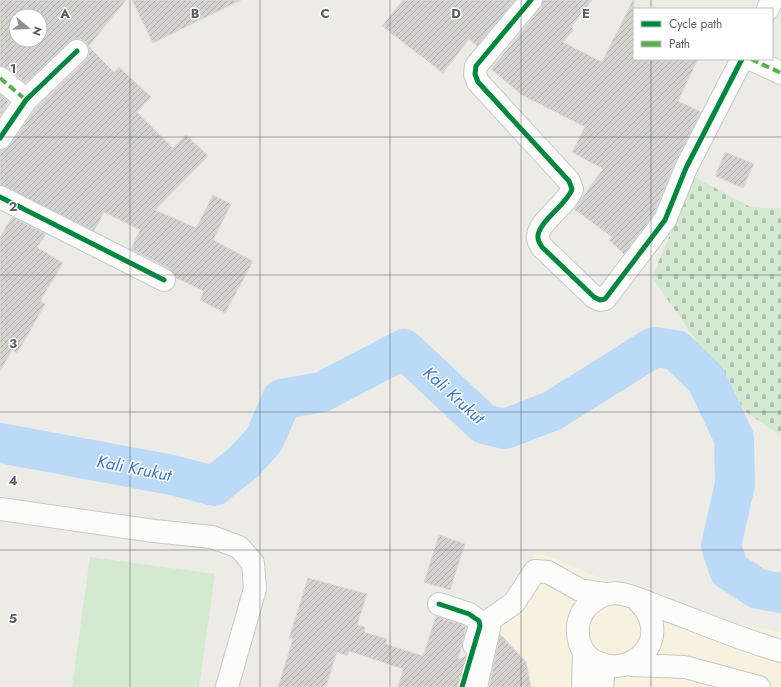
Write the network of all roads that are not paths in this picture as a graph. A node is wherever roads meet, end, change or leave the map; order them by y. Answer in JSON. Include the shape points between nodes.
{"nodes":[{"id":1,"x":531,"y":0,"type":"edge"},
{"id":2,"x":773,"y":0,"type":"edge"},
{"id":3,"x":781,"y":3,"type":"edge"},
{"id":4,"x":77,"y":52,"type":"dead end"},
{"id":5,"x":741,"y":60,"type":"edge"},
{"id":6,"x":753,"y":60,"type":"edge"},
{"id":7,"x":781,"y":73,"type":"edge"},
{"id":8,"x":0,"y":78,"type":"edge"},
{"id":9,"x":26,"y":100,"type":"junction"},
{"id":10,"x":0,"y":138,"type":"edge"},
{"id":11,"x":0,"y":197,"type":"edge"},
{"id":12,"x":164,"y":280,"type":"dead end"},
{"id":13,"x":0,"y":509,"type":"edge"},
{"id":14,"x":606,"y":594,"type":"junction"},
{"id":15,"x":634,"y":598,"type":"junction"},
{"id":16,"x":439,"y":604,"type":"dead end"},
{"id":17,"x":781,"y":651,"type":"edge"},
{"id":18,"x":584,"y":653,"type":"junction"},
{"id":19,"x":632,"y":665,"type":"junction"},
{"id":20,"x":603,"y":677,"type":"edge"},
{"id":21,"x":712,"y":680,"type":"edge"},
{"id":22,"x":227,"y":687,"type":"edge"},
{"id":23,"x":462,"y":687,"type":"edge"},
{"id":24,"x":476,"y":687,"type":"edge"},
{"id":25,"x":583,"y":687,"type":"edge"},
{"id":26,"x":759,"y":687,"type":"edge"}],
"edges":[{"from":1,"to":5,"type":"street","via":[[476,66],[474,74],[478,82],[569,182],[572,189],[570,196],[540,229],[538,238],[542,247],[594,298],[600,300],[605,299],[665,220],[686,168]]},
{"from":2,"to":3,"type":"street"},
{"from":4,"to":9,"type":"street"},
{"from":6,"to":7,"type":"street"},
{"from":8,"to":9,"type":"street"},
{"from":9,"to":10,"type":"street"},
{"from":11,"to":12,"type":"street"},
{"from":13,"to":22,"type":"street","via":[[212,537],[239,547],[253,563],[255,589]]},
{"from":14,"to":15,"type":"street","via":[[621,594]]},
{"from":14,"to":18,"type":"street","via":[[593,600],[580,618],[578,640]]},
{"from":14,"to":24,"type":"street","via":[[580,590],[548,572],[535,571],[514,603],[491,619]]},
{"from":15,"to":17,"type":"street"},
{"from":15,"to":19,"type":"street","via":[[645,607],[651,619],[653,632],[650,646],[643,657]]},
{"from":16,"to":23,"type":"street","via":[[469,614],[479,621],[480,626]]},
{"from":18,"to":20,"type":"street","via":[[595,663]]},
{"from":18,"to":25,"type":"street"},
{"from":19,"to":20,"type":"street"},
{"from":19,"to":21,"type":"street","via":[[685,667]]},
{"from":21,"to":26,"type":"street"}]}
